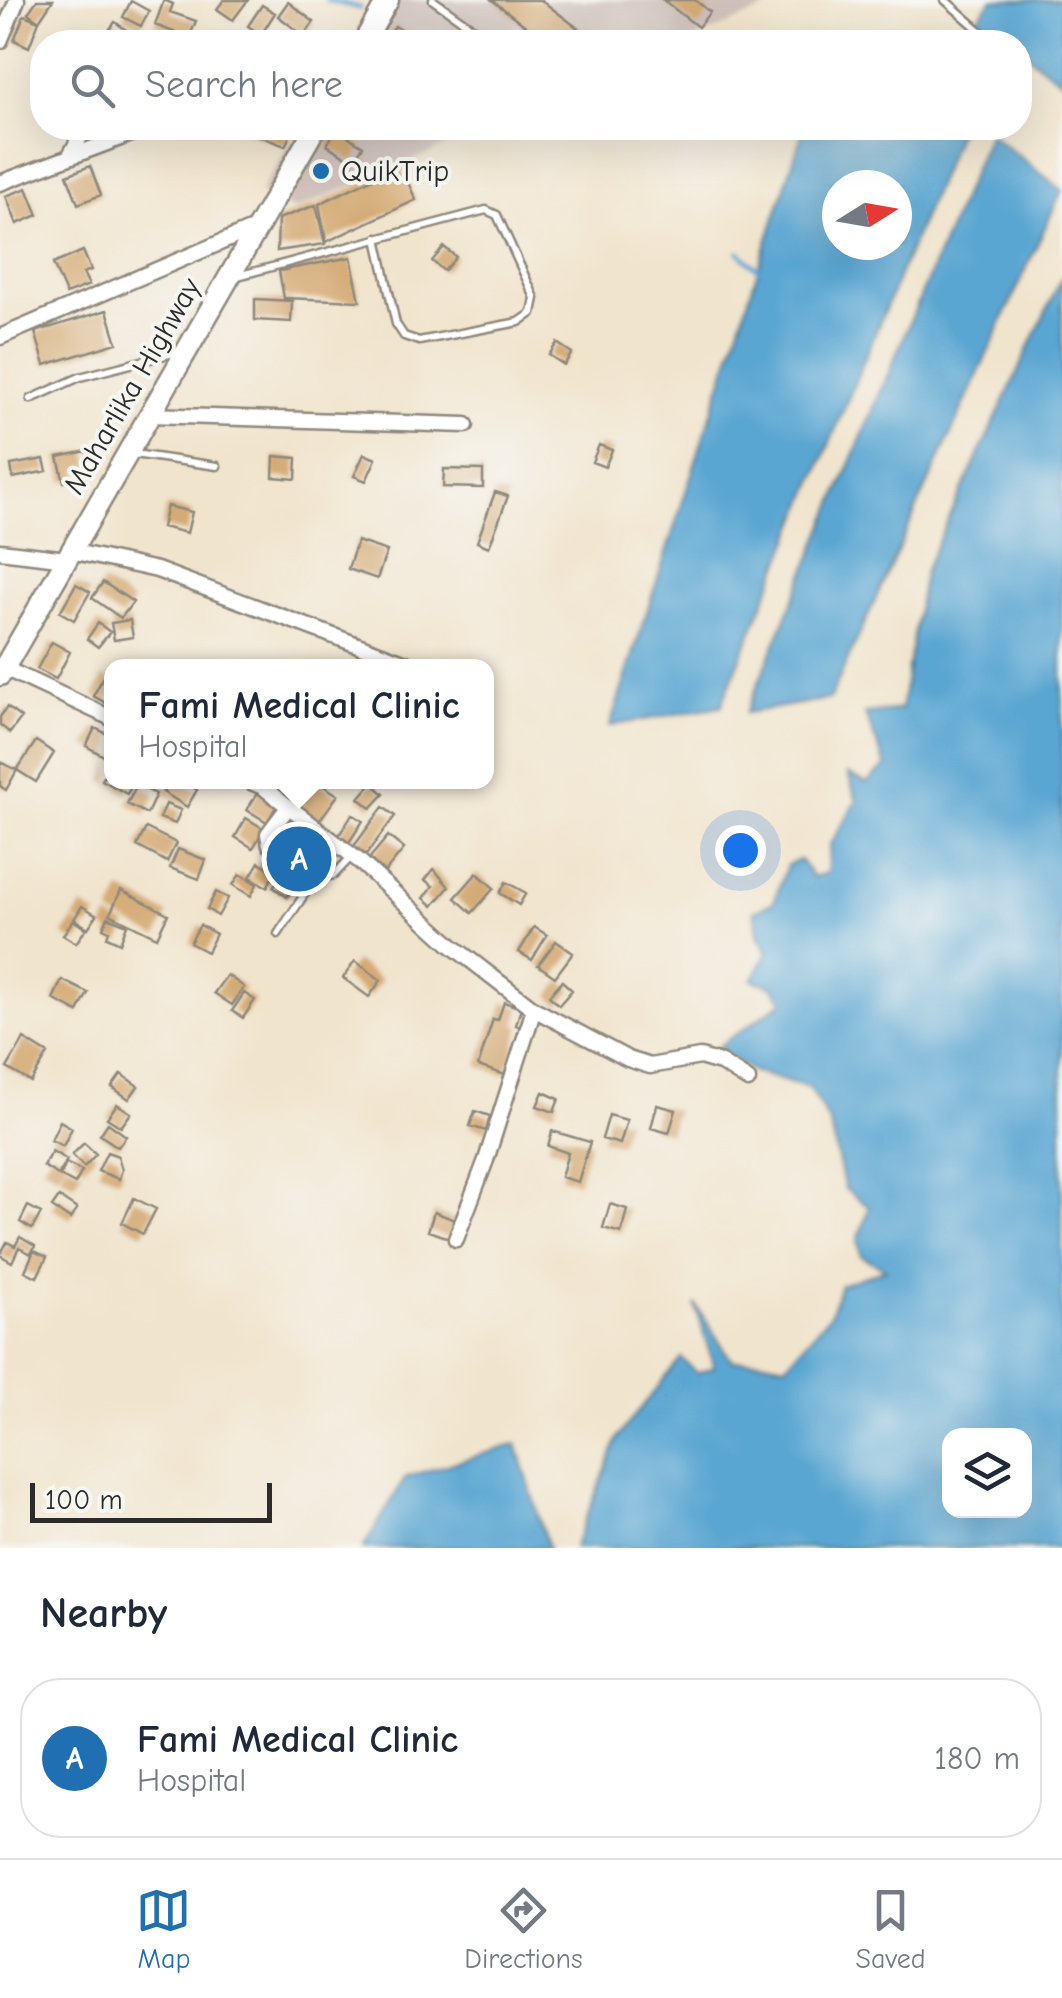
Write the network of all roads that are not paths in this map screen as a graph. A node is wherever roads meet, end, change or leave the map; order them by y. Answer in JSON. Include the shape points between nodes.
{"nodes":[{"id":1,"x":17,"y":0,"type":"edge"},
{"id":2,"x":388,"y":0,"type":"edge"},
{"id":3,"x":432,"y":0,"type":"edge"},
{"id":4,"x":945,"y":0,"type":"edge"},
{"id":5,"x":371,"y":30,"type":"edge"},
{"id":6,"x":475,"y":30,"type":"edge"},
{"id":7,"x":980,"y":30,"type":"edge"},
{"id":8,"x":0,"y":42,"type":"edge"},
{"id":9,"x":78,"y":140,"type":"edge"},
{"id":10,"x":115,"y":140,"type":"edge"},
{"id":11,"x":308,"y":140,"type":"edge"},
{"id":12,"x":69,"y":157,"type":"junction"},
{"id":13,"x":0,"y":183,"type":"edge"},
{"id":14,"x":258,"y":227,"type":"junction"},
{"id":15,"x":377,"y":238,"type":"junction"},
{"id":16,"x":228,"y":279,"type":"junction"},
{"id":17,"x":0,"y":337,"type":"edge"},
{"id":18,"x":187,"y":350,"type":"junction"},
{"id":19,"x":31,"y":399,"type":"dead end"},
{"id":20,"x":150,"y":415,"type":"junction"},
{"id":21,"x":466,"y":425,"type":"dead end"},
{"id":22,"x":128,"y":454,"type":"junction"},
{"id":23,"x":217,"y":466,"type":"dead end"},
{"id":24,"x":0,"y":551,"type":"edge"},
{"id":25,"x":69,"y":555,"type":"junction"},
{"id":26,"x":395,"y":659,"type":"edge"},
{"id":27,"x":2,"y":672,"type":"edge"},
{"id":28,"x":104,"y":715,"type":"edge"},
{"id":29,"x":262,"y":789,"type":"edge"},
{"id":30,"x":289,"y":806,"type":"junction"},
{"id":31,"x":270,"y":845,"type":"dead end"},
{"id":32,"x":352,"y":855,"type":"junction"},
{"id":33,"x":278,"y":934,"type":"dead end"},
{"id":34,"x":534,"y":1009,"type":"junction"},
{"id":35,"x":748,"y":1080,"type":"dead end"},
{"id":36,"x":456,"y":1239,"type":"dead end"}],
"edges":[{"from":1,"to":8,"type":"street"},
{"from":2,"to":5,"type":"main road"},
{"from":3,"to":6,"type":"lane"},
{"from":4,"to":7,"type":"lane"},
{"from":9,"to":12,"type":"street"},
{"from":10,"to":12,"type":"street"},
{"from":11,"to":14,"type":"main road","name":"Maharlika Highway"},
{"from":12,"to":13,"type":"street"},
{"from":14,"to":16,"type":"main road","name":"Maharlika Highway"},
{"from":14,"to":17,"type":"street"},
{"from":15,"to":15,"type":"lane","via":[[478,211],[497,215],[535,298],[532,313],[519,322],[418,341],[404,336]]},
{"from":15,"to":16,"type":"lane"},
{"from":16,"to":18,"type":"main road","name":"Maharlika Highway"},
{"from":18,"to":19,"type":"lane","via":[[80,377]]},
{"from":18,"to":20,"type":"main road","name":"Maharlika Highway"},
{"from":20,"to":21,"type":"street"},
{"from":20,"to":22,"type":"main road","name":"Maharlika Highway"},
{"from":22,"to":23,"type":"lane"},
{"from":22,"to":25,"type":"main road","name":"Maharlika Highway"},
{"from":24,"to":25,"type":"street"},
{"from":25,"to":26,"type":"street","via":[[157,570]]},
{"from":25,"to":27,"type":"main road","name":"Maharlika Highway"},
{"from":27,"to":28,"type":"street"},
{"from":29,"to":30,"type":"street"},
{"from":30,"to":31,"type":"street","via":[[268,834]]},
{"from":30,"to":32,"type":"street"},
{"from":32,"to":33,"type":"lane","via":[[334,875],[314,880]]},
{"from":32,"to":34,"type":"street"},
{"from":34,"to":35,"type":"street","via":[[628,1059],[650,1066],[700,1057]]},
{"from":34,"to":36,"type":"street"}]}
